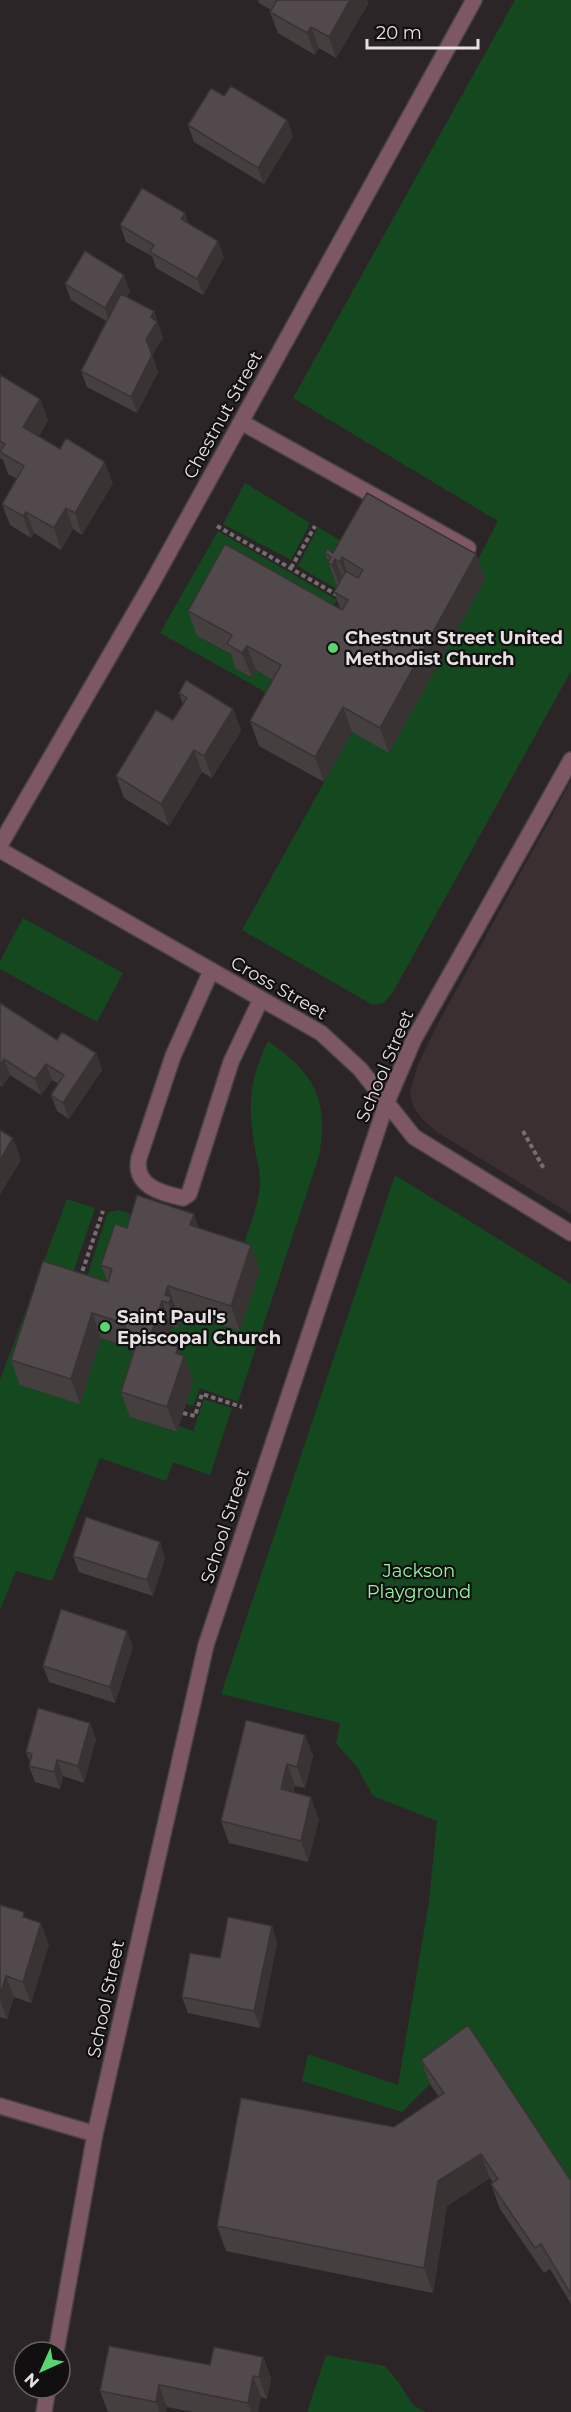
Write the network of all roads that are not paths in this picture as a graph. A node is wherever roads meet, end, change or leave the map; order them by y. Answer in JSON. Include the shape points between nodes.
{"nodes":[{"id":1,"x":474,"y":0,"type":"edge"},
{"id":2,"x":241,"y":422,"type":"junction"},
{"id":3,"x":468,"y":548,"type":"edge"},
{"id":4,"x":571,"y":760,"type":"edge"},
{"id":5,"x":0,"y":845,"type":"edge"},
{"id":6,"x":0,"y":850,"type":"edge"},
{"id":7,"x":211,"y":971,"type":"junction"},
{"id":8,"x":261,"y":999,"type":"junction"},
{"id":9,"x":386,"y":1104,"type":"junction"},
{"id":10,"x":571,"y":1233,"type":"edge"},
{"id":11,"x":0,"y":2106,"type":"edge"},
{"id":12,"x":95,"y":2134,"type":"junction"},
{"id":13,"x":58,"y":2340,"type":"edge"}],
"edges":[{"from":1,"to":2,"type":"street","name":"Chestnut Street"},
{"from":2,"to":3,"type":"street"},
{"from":2,"to":5,"type":"street","name":"Chestnut Street"},
{"from":4,"to":9,"type":"street","name":"School Street","via":[[414,1039]]},
{"from":6,"to":7,"type":"street","name":"Cross Street"},
{"from":7,"to":8,"type":"street","name":"Cross Street"},
{"from":7,"to":8,"type":"street","via":[[173,1056],[139,1158],[138,1172],[149,1186],[183,1198],[189,1194],[231,1062]]},
{"from":8,"to":9,"type":"street","name":"Cross Street","via":[[321,1033],[360,1069]]},
{"from":9,"to":10,"type":"street","name":"Cross Street","via":[[414,1137]]},
{"from":9,"to":12,"type":"street","name":"School Street","via":[[206,1645]]},
{"from":11,"to":12,"type":"street"},
{"from":12,"to":13,"type":"street","name":"School Street"}]}
